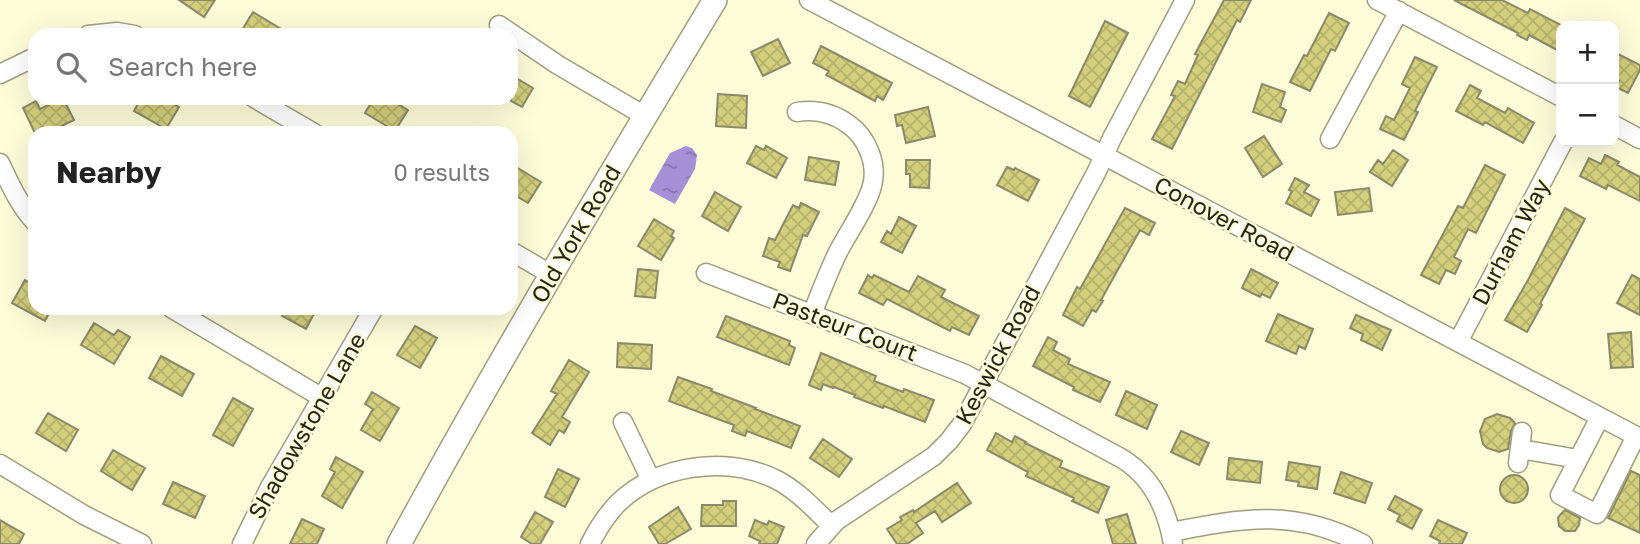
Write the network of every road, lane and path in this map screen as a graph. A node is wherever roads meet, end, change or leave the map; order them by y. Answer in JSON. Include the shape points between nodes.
{"nodes":[{"id":1,"x":715,"y":0,"type":"edge"},
{"id":2,"x":809,"y":0,"type":"edge"},
{"id":3,"x":1185,"y":0,"type":"edge"},
{"id":4,"x":1377,"y":0,"type":"edge"},
{"id":5,"x":1399,"y":11,"type":"junction"},
{"id":6,"x":499,"y":25,"type":"dead end"},
{"id":7,"x":503,"y":28,"type":"edge"},
{"id":8,"x":518,"y":38,"type":"edge"},
{"id":9,"x":28,"y":60,"type":"edge"},
{"id":10,"x":0,"y":74,"type":"edge"},
{"id":11,"x":1556,"y":94,"type":"edge"},
{"id":12,"x":266,"y":105,"type":"edge"},
{"id":13,"x":797,"y":112,"type":"dead end"},
{"id":14,"x":645,"y":116,"type":"junction"},
{"id":15,"x":302,"y":126,"type":"edge"},
{"id":16,"x":1619,"y":128,"type":"edge"},
{"id":17,"x":1330,"y":139,"type":"dead end"},
{"id":18,"x":1640,"y":139,"type":"edge"},
{"id":19,"x":1560,"y":147,"type":"edge"},
{"id":20,"x":1104,"y":155,"type":"junction"},
{"id":21,"x":0,"y":163,"type":"edge"},
{"id":22,"x":28,"y":214,"type":"edge"},
{"id":23,"x":518,"y":255,"type":"edge"},
{"id":24,"x":706,"y":273,"type":"dead end"},
{"id":25,"x":552,"y":275,"type":"junction"},
{"id":26,"x":812,"y":314,"type":"junction"},
{"id":27,"x":183,"y":315,"type":"edge"},
{"id":28,"x":370,"y":315,"type":"edge"},
{"id":29,"x":1458,"y":342,"type":"junction"},
{"id":30,"x":984,"y":384,"type":"junction"},
{"id":31,"x":321,"y":397,"type":"junction"},
{"id":32,"x":1600,"y":417,"type":"junction"},
{"id":33,"x":623,"y":422,"type":"dead end"},
{"id":34,"x":1638,"y":437,"type":"edge"},
{"id":35,"x":1520,"y":448,"type":"dead end"},
{"id":36,"x":1578,"y":459,"type":"junction"},
{"id":37,"x":0,"y":464,"type":"edge"},
{"id":38,"x":651,"y":480,"type":"junction"},
{"id":39,"x":831,"y":525,"type":"junction"},
{"id":40,"x":1172,"y":538,"type":"edge"},
{"id":41,"x":142,"y":544,"type":"edge"},
{"id":42,"x":242,"y":544,"type":"edge"},
{"id":43,"x":400,"y":544,"type":"edge"},
{"id":44,"x":590,"y":544,"type":"edge"},
{"id":45,"x":816,"y":544,"type":"edge"},
{"id":46,"x":1363,"y":544,"type":"edge"}],
"edges":[{"from":1,"to":14,"type":"main road","name":"Old York Road"},
{"from":2,"to":20,"type":"street","name":"Conover Road"},
{"from":3,"to":20,"type":"street","name":"Keswick Road"},
{"from":4,"to":5,"type":"street"},
{"from":5,"to":11,"type":"street"},
{"from":5,"to":17,"type":"street"},
{"from":6,"to":7,"type":"street"},
{"from":8,"to":14,"type":"street"},
{"from":9,"to":10,"type":"street"},
{"from":12,"to":15,"type":"street"},
{"from":13,"to":26,"type":"street","via":[[819,111],[852,125],[867,146],[873,168],[870,192]]},
{"from":14,"to":25,"type":"main road","name":"Old York Road"},
{"from":16,"to":18,"type":"street"},
{"from":19,"to":29,"type":"street","name":"Durham Way"},
{"from":20,"to":29,"type":"street","name":"Conover Road"},
{"from":20,"to":30,"type":"street","name":"Keswick Road"},
{"from":21,"to":22,"type":"street"},
{"from":23,"to":25,"type":"street"},
{"from":24,"to":26,"type":"street","name":"Pasteur Court"},
{"from":25,"to":43,"type":"main road","name":"Old York Road"},
{"from":26,"to":30,"type":"street","name":"Pasteur Court"},
{"from":27,"to":31,"type":"street"},
{"from":28,"to":31,"type":"street","name":"Shadowstone Lane"},
{"from":29,"to":32,"type":"street","name":"Conover Road"},
{"from":30,"to":39,"type":"street","name":"Keswick Road","via":[[941,450]]},
{"from":30,"to":40,"type":"street","name":"Pasteur Court","via":[[1140,471],[1155,491]]},
{"from":31,"to":42,"type":"street","name":"Shadowstone Lane"},
{"from":32,"to":34,"type":"street","name":"Conover Road"},
{"from":32,"to":36,"type":"street"},
{"from":33,"to":38,"type":"street"},
{"from":34,"to":36,"type":"street","via":[[1597,514],[1560,495]]},
{"from":35,"to":36,"type":"street"},
{"from":37,"to":41,"type":"street"},
{"from":38,"to":39,"type":"street","via":[[703,467],[747,470],[788,486]]},
{"from":38,"to":44,"type":"street","via":[[618,503]]},
{"from":39,"to":45,"type":"street","name":"Keswick Road"},
{"from":40,"to":46,"type":"street","via":[[1234,521],[1271,519],[1321,527]]}]}
